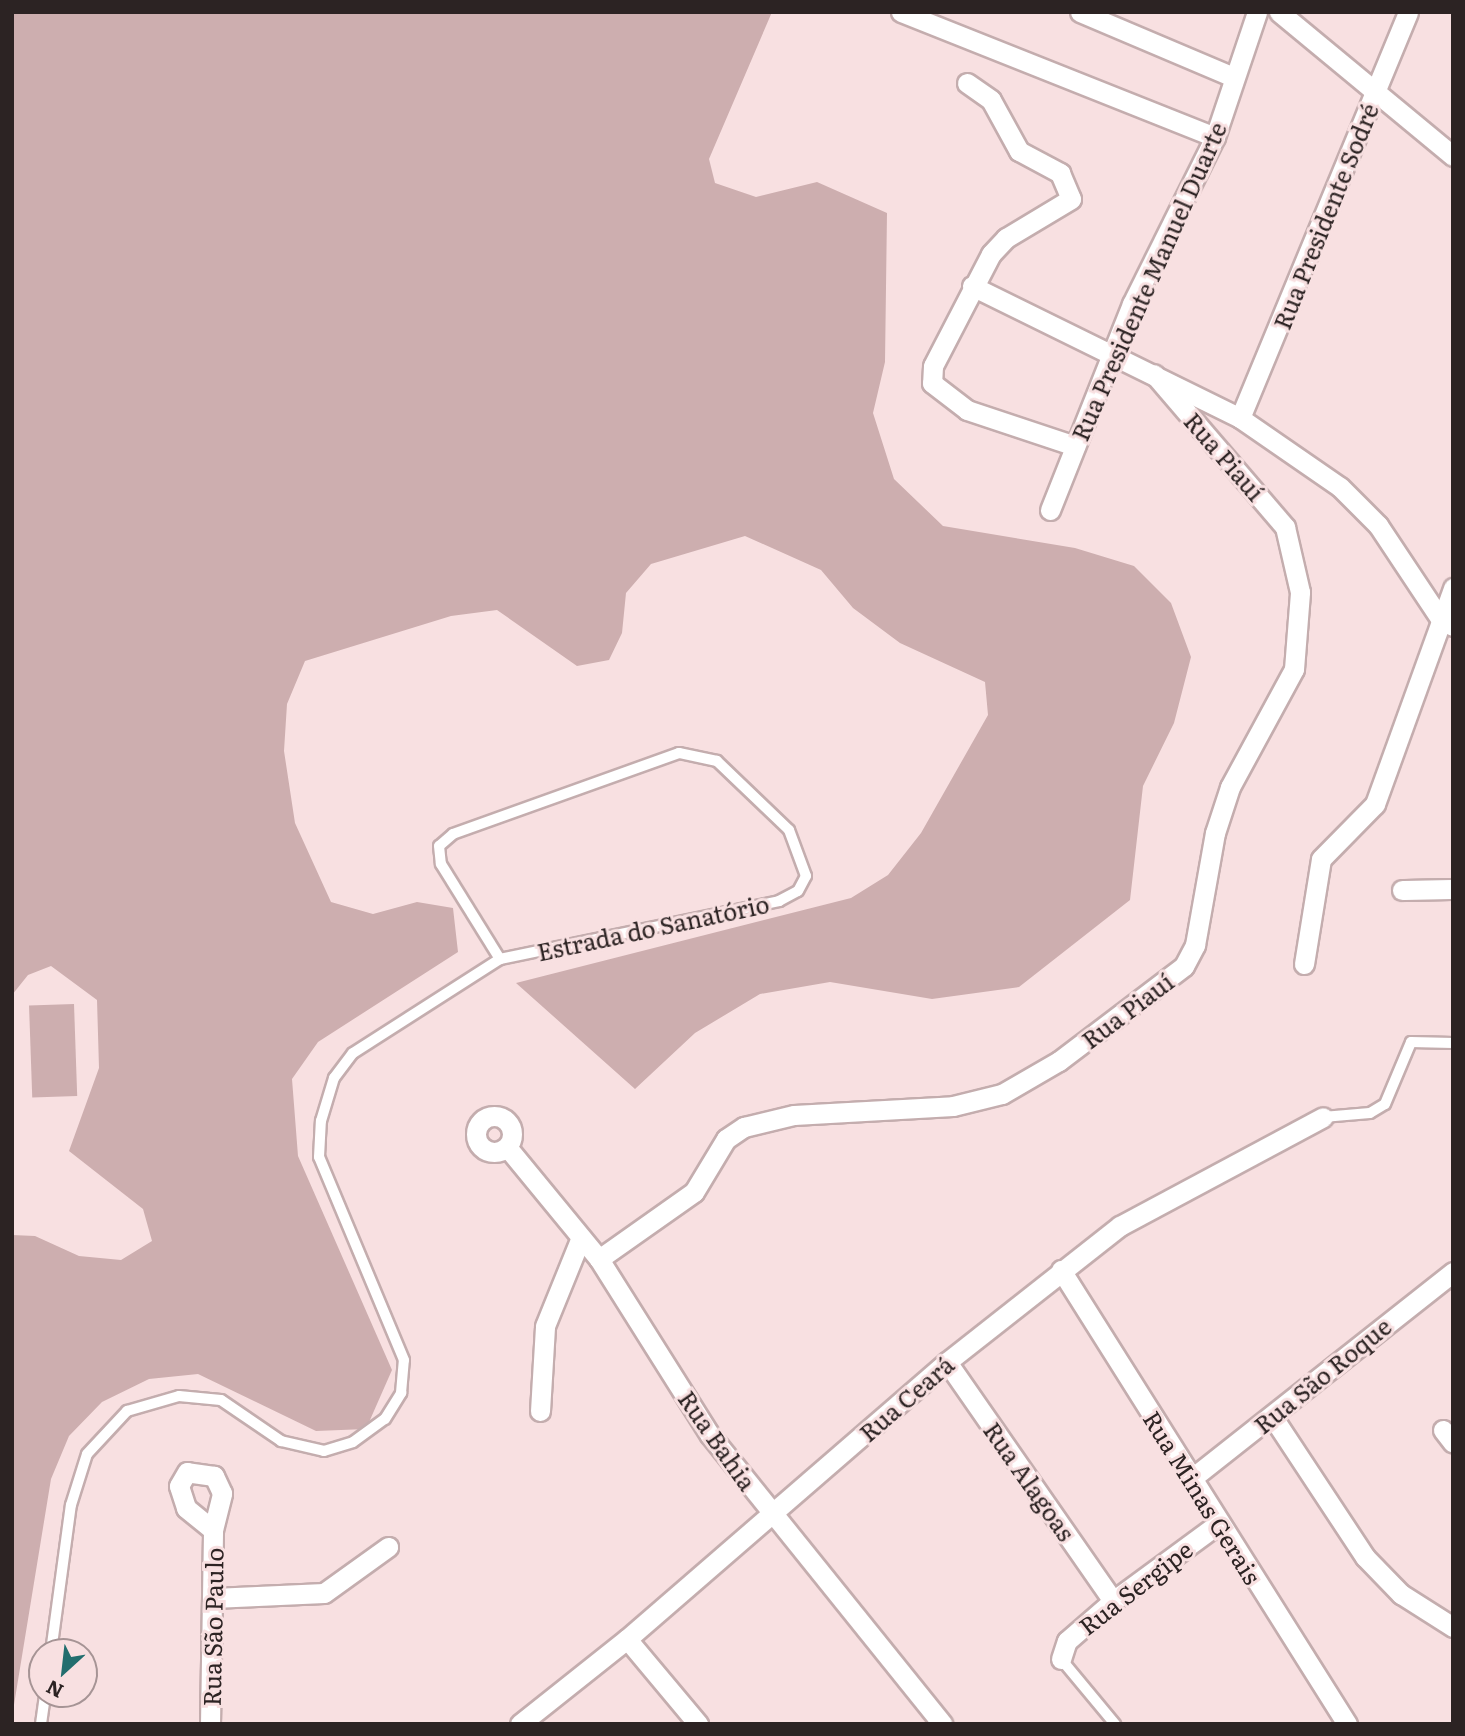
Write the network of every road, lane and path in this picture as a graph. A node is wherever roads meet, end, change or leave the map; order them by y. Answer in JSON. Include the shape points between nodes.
{"nodes":[{"id":1,"x":901,"y":12,"type":"edge"},
{"id":2,"x":1080,"y":12,"type":"edge"},
{"id":3,"x":1257,"y":12,"type":"edge"},
{"id":4,"x":1279,"y":12,"type":"edge"},
{"id":5,"x":1408,"y":12,"type":"edge"},
{"id":6,"x":1233,"y":77,"type":"junction"},
{"id":7,"x":967,"y":83,"type":"dead end"},
{"id":8,"x":1376,"y":91,"type":"junction"},
{"id":9,"x":1215,"y":137,"type":"junction"},
{"id":10,"x":1453,"y":156,"type":"edge"},
{"id":11,"x":972,"y":286,"type":"junction"},
{"id":12,"x":1114,"y":352,"type":"junction"},
{"id":13,"x":1154,"y":374,"type":"junction"},
{"id":14,"x":1240,"y":418,"type":"junction"},
{"id":15,"x":1075,"y":446,"type":"junction"},
{"id":16,"x":1050,"y":510,"type":"dead end"},
{"id":17,"x":1453,"y":588,"type":"edge"},
{"id":18,"x":1447,"y":623,"type":"edge"},
{"id":19,"x":1453,"y":889,"type":"edge"},
{"id":20,"x":1402,"y":890,"type":"dead end"},
{"id":21,"x":500,"y":959,"type":"junction"},
{"id":22,"x":1304,"y":964,"type":"dead end"},
{"id":23,"x":1453,"y":1044,"type":"edge"},
{"id":24,"x":1323,"y":1118,"type":"joint"},
{"id":25,"x":507,"y":1147,"type":"dead end"},
{"id":26,"x":580,"y":1240,"type":"junction"},
{"id":27,"x":599,"y":1259,"type":"junction"},
{"id":28,"x":1061,"y":1270,"type":"junction"},
{"id":29,"x":1453,"y":1272,"type":"edge"},
{"id":30,"x":947,"y":1362,"type":"junction"},
{"id":31,"x":540,"y":1411,"type":"dead end"},
{"id":32,"x":1272,"y":1416,"type":"junction"},
{"id":33,"x":1191,"y":1479,"type":"junction"},
{"id":34,"x":773,"y":1515,"type":"junction"},
{"id":35,"x":1219,"y":1522,"type":"junction"},
{"id":36,"x":213,"y":1530,"type":"dead end"},
{"id":37,"x":388,"y":1547,"type":"dead end"},
{"id":38,"x":213,"y":1598,"type":"junction"},
{"id":39,"x":1113,"y":1601,"type":"junction"},
{"id":40,"x":1453,"y":1627,"type":"edge"},
{"id":41,"x":53,"y":1638,"type":"edge"},
{"id":42,"x":627,"y":1639,"type":"junction"},
{"id":43,"x":1061,"y":1659,"type":"joint"},
{"id":44,"x":210,"y":1724,"type":"edge"},
{"id":45,"x":520,"y":1724,"type":"edge"},
{"id":46,"x":698,"y":1724,"type":"edge"},
{"id":47,"x":942,"y":1724,"type":"edge"},
{"id":48,"x":1115,"y":1724,"type":"edge"},
{"id":49,"x":1347,"y":1724,"type":"edge"}],
"edges":[{"from":1,"to":9,"type":"street"},
{"from":2,"to":6,"type":"street"},
{"from":3,"to":6,"type":"street","name":"Rua Presidente Manuel Duarte"},
{"from":4,"to":8,"type":"street"},
{"from":5,"to":8,"type":"street","name":"Rua Presidente Sodré"},
{"from":6,"to":9,"type":"street","name":"Rua Presidente Manuel Duarte"},
{"from":7,"to":11,"type":"street","via":[[991,100],[1019,151],[1060,173],[1071,199],[1006,238]]},
{"from":8,"to":10,"type":"street"},
{"from":8,"to":14,"type":"street","name":"Rua Presidente Sodré"},
{"from":9,"to":12,"type":"street","name":"Rua Presidente Manuel Duarte"},
{"from":11,"to":12,"type":"street"},
{"from":11,"to":15,"type":"street","via":[[933,366],[932,383],[967,410]]},
{"from":12,"to":13,"type":"street"},
{"from":12,"to":15,"type":"street","name":"Rua Presidente Manuel Duarte"},
{"from":13,"to":14,"type":"street"},
{"from":13,"to":27,"type":"street","name":"Rua Piauí","via":[[1285,527],[1300,592],[1294,669],[1230,787],[1215,833],[1195,945],[1184,966],[1059,1060],[1002,1094],[953,1106],[794,1115],[744,1126],[726,1139],[694,1192]]},
{"from":14,"to":18,"type":"street","via":[[1356,499]]},
{"from":15,"to":16,"type":"street","name":"Rua Presidente Manuel Duarte"},
{"from":17,"to":18,"type":"street"},
{"from":18,"to":22,"type":"street","via":[[1375,804],[1321,859]]},
{"from":19,"to":20,"type":"street"},
{"from":21,"to":21,"type":"lane","name":"Estrada do Sanatório","via":[[441,864],[439,846],[453,834],[692,752],[717,761],[789,830],[806,876],[797,891],[779,901]]},
{"from":21,"to":41,"type":"lane","name":"Estrada do Sanatório","via":[[354,1053],[334,1078],[321,1121],[319,1157],[404,1360],[401,1393],[385,1419],[353,1442],[324,1451],[281,1441],[221,1400],[179,1396],[127,1411],[87,1454],[75,1492]]},
{"from":23,"to":24,"type":"lane","via":[[1411,1042],[1385,1104],[1370,1113]]},
{"from":24,"to":28,"type":"street","name":"Rua Ceará","via":[[1120,1226]]},
{"from":25,"to":26,"type":"street","name":"Rua Bahia"},
{"from":26,"to":27,"type":"street","name":"Rua Bahia"},
{"from":26,"to":31,"type":"street","via":[[545,1326]]},
{"from":27,"to":34,"type":"street","name":"Rua Bahia","via":[[710,1435]]},
{"from":28,"to":30,"type":"street","name":"Rua Ceará"},
{"from":28,"to":33,"type":"street","name":"Rua Minas Gerais"},
{"from":29,"to":32,"type":"street","name":"Rua São Roque"},
{"from":30,"to":34,"type":"street","name":"Rua Ceará"},
{"from":30,"to":39,"type":"street","name":"Rua Alagoas"},
{"from":32,"to":33,"type":"street","name":"Rua São Roque"},
{"from":32,"to":40,"type":"street","via":[[1364,1557],[1401,1594]]},
{"from":33,"to":35,"type":"street","name":"Rua Minas Gerais"},
{"from":34,"to":42,"type":"street","name":"Rua Ceará"},
{"from":34,"to":47,"type":"street","name":"Rua Bahia"},
{"from":35,"to":39,"type":"street","name":"Rua Sergipe"},
{"from":35,"to":49,"type":"street","name":"Rua Minas Gerais"},
{"from":36,"to":38,"type":"street","name":"Rua São Paulo"},
{"from":37,"to":38,"type":"street","via":[[324,1594]]},
{"from":38,"to":44,"type":"street","name":"Rua São Paulo"},
{"from":39,"to":43,"type":"street","name":"Rua Sergipe","via":[[1067,1641]]},
{"from":42,"to":45,"type":"street","name":"Rua Ceará"},
{"from":42,"to":46,"type":"street"},
{"from":43,"to":48,"type":"lane"}]}
